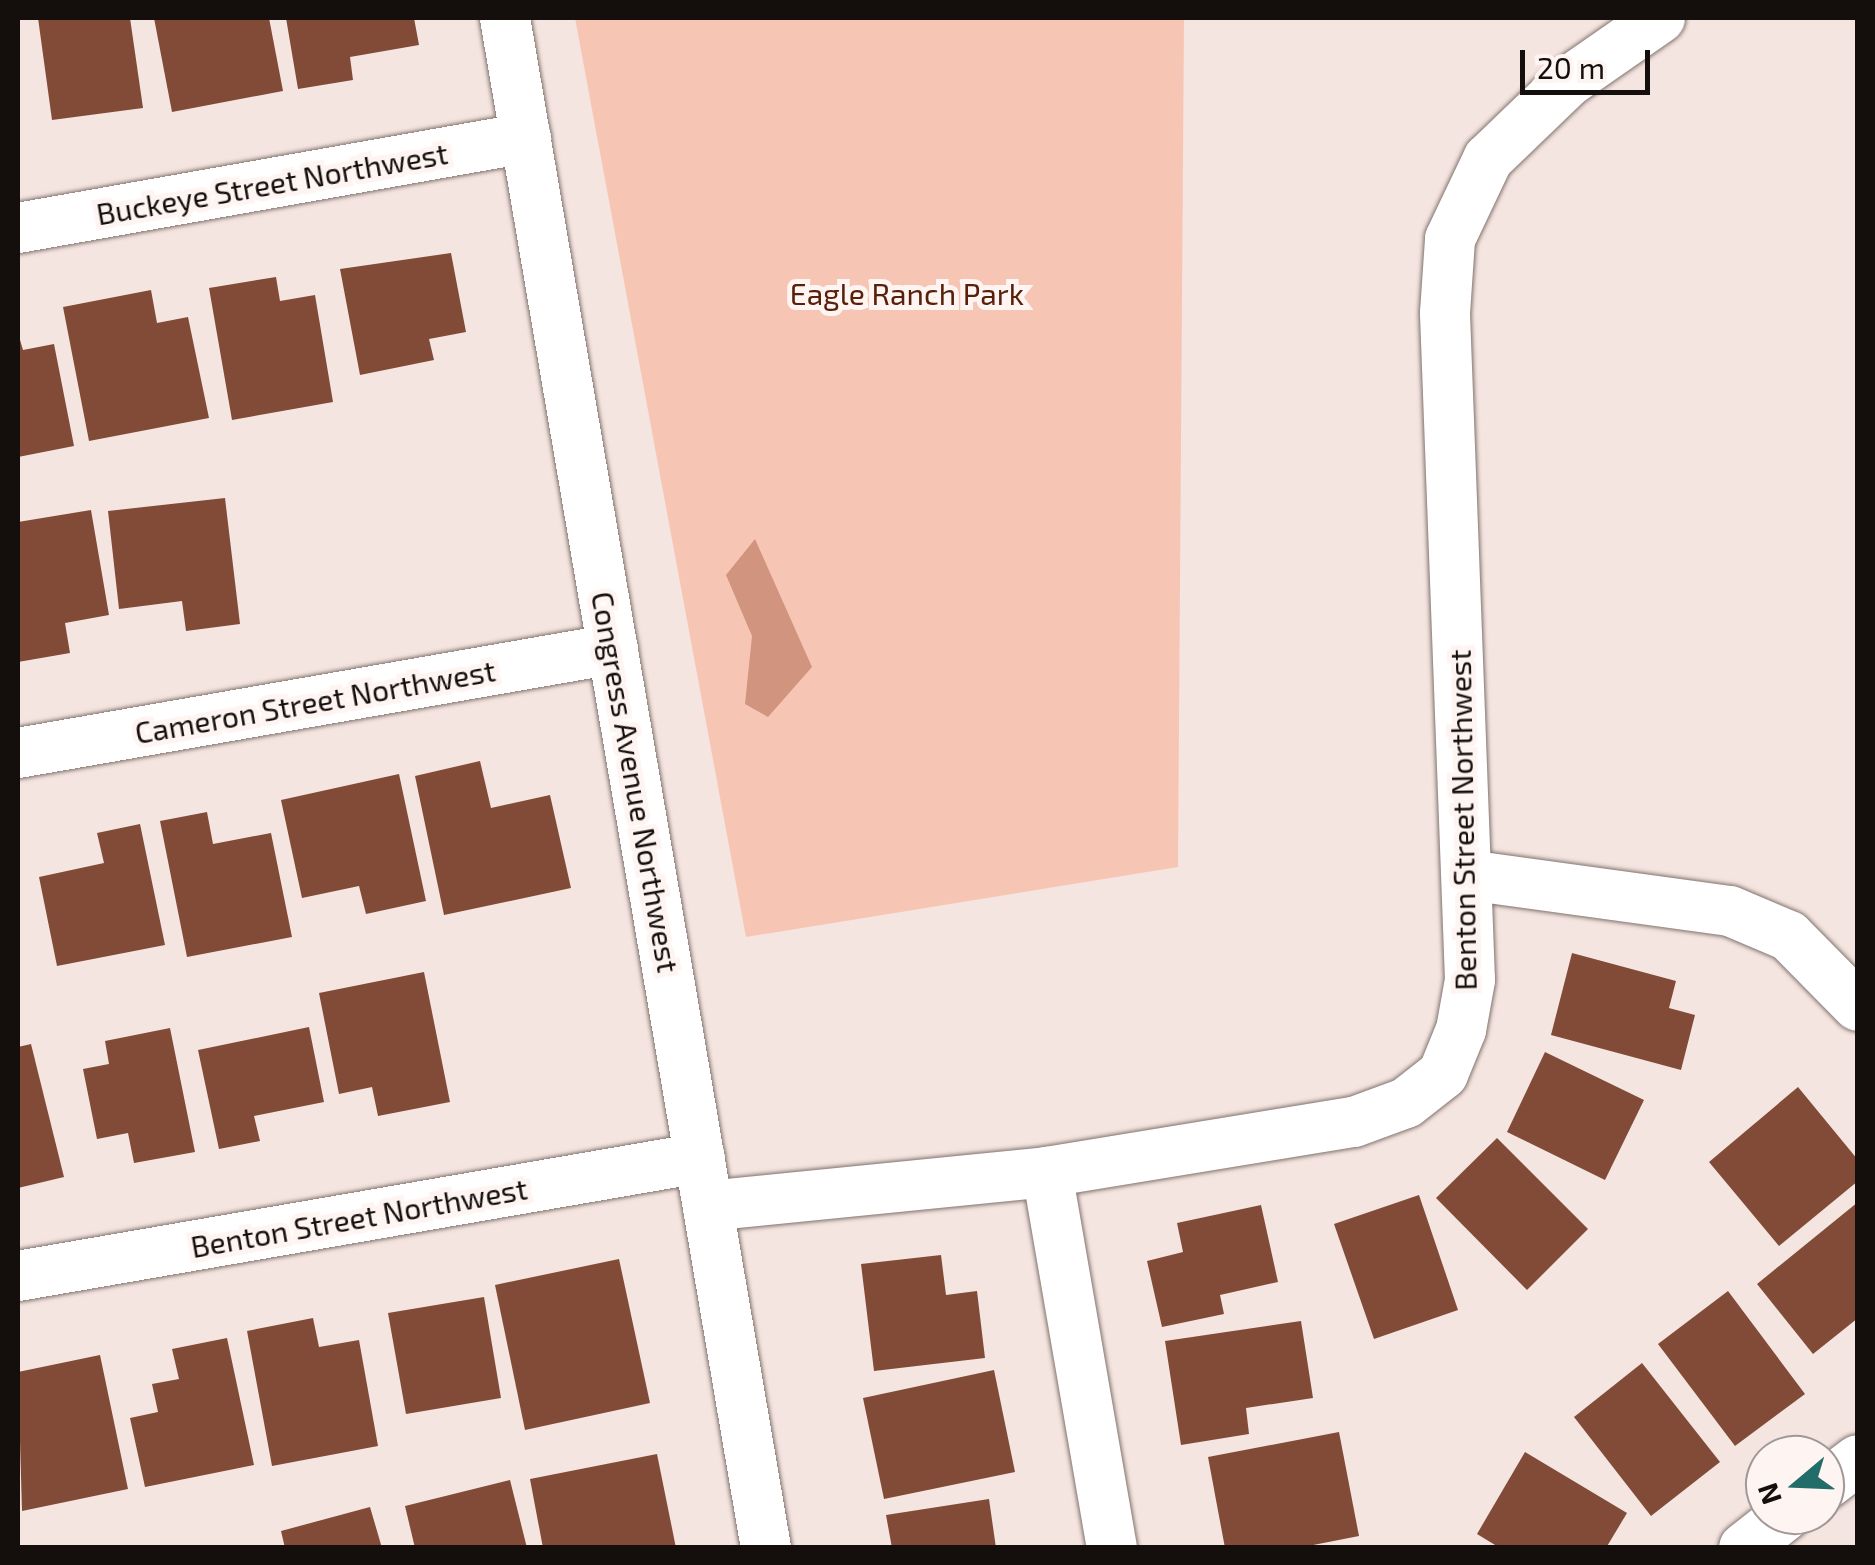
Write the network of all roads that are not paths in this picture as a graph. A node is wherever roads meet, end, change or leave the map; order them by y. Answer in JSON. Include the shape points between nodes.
{"nodes":[{"id":1,"x":505,"y":18,"type":"edge"},
{"id":2,"x":1660,"y":18,"type":"edge"},
{"id":3,"x":526,"y":138,"type":"junction"},
{"id":4,"x":18,"y":228,"type":"edge"},
{"id":5,"x":613,"y":649,"type":"junction"},
{"id":6,"x":18,"y":753,"type":"edge"},
{"id":7,"x":1467,"y":874,"type":"junction"},
{"id":8,"x":1858,"y":1006,"type":"edge"},
{"id":9,"x":700,"y":1158,"type":"junction"},
{"id":10,"x":1046,"y":1172,"type":"junction"},
{"id":11,"x":708,"y":1206,"type":"junction"},
{"id":12,"x":18,"y":1276,"type":"edge"},
{"id":13,"x":766,"y":1548,"type":"edge"},
{"id":14,"x":1112,"y":1548,"type":"edge"}],
"edges":[{"from":1,"to":3,"type":"street","name":"Congress Avenue Northwest"},
{"from":2,"to":7,"type":"street","name":"Benton Street Northwest","via":[[1568,82],[1488,159],[1450,239],[1445,314]]},
{"from":3,"to":4,"type":"street","name":"Buckeye Street Northwest"},
{"from":3,"to":5,"type":"street","name":"Congress Avenue Northwest"},
{"from":5,"to":6,"type":"street","name":"Cameron Street Northwest"},
{"from":5,"to":9,"type":"street","name":"Congress Avenue Northwest"},
{"from":7,"to":8,"type":"street","via":[[1730,911],[1790,936]]},
{"from":7,"to":10,"type":"street","name":"Benton Street Northwest","via":[[1470,980],[1461,1030],[1443,1074],[1406,1103],[1354,1122]]},
{"from":9,"to":11,"type":"street","name":"Congress Avenue Northwest"},
{"from":9,"to":12,"type":"street","name":"Benton Street Northwest"},
{"from":10,"to":11,"type":"street","name":"Benton Street Northwest"},
{"from":10,"to":14,"type":"street"},
{"from":11,"to":13,"type":"street","name":"Congress Avenue Northwest"}]}
